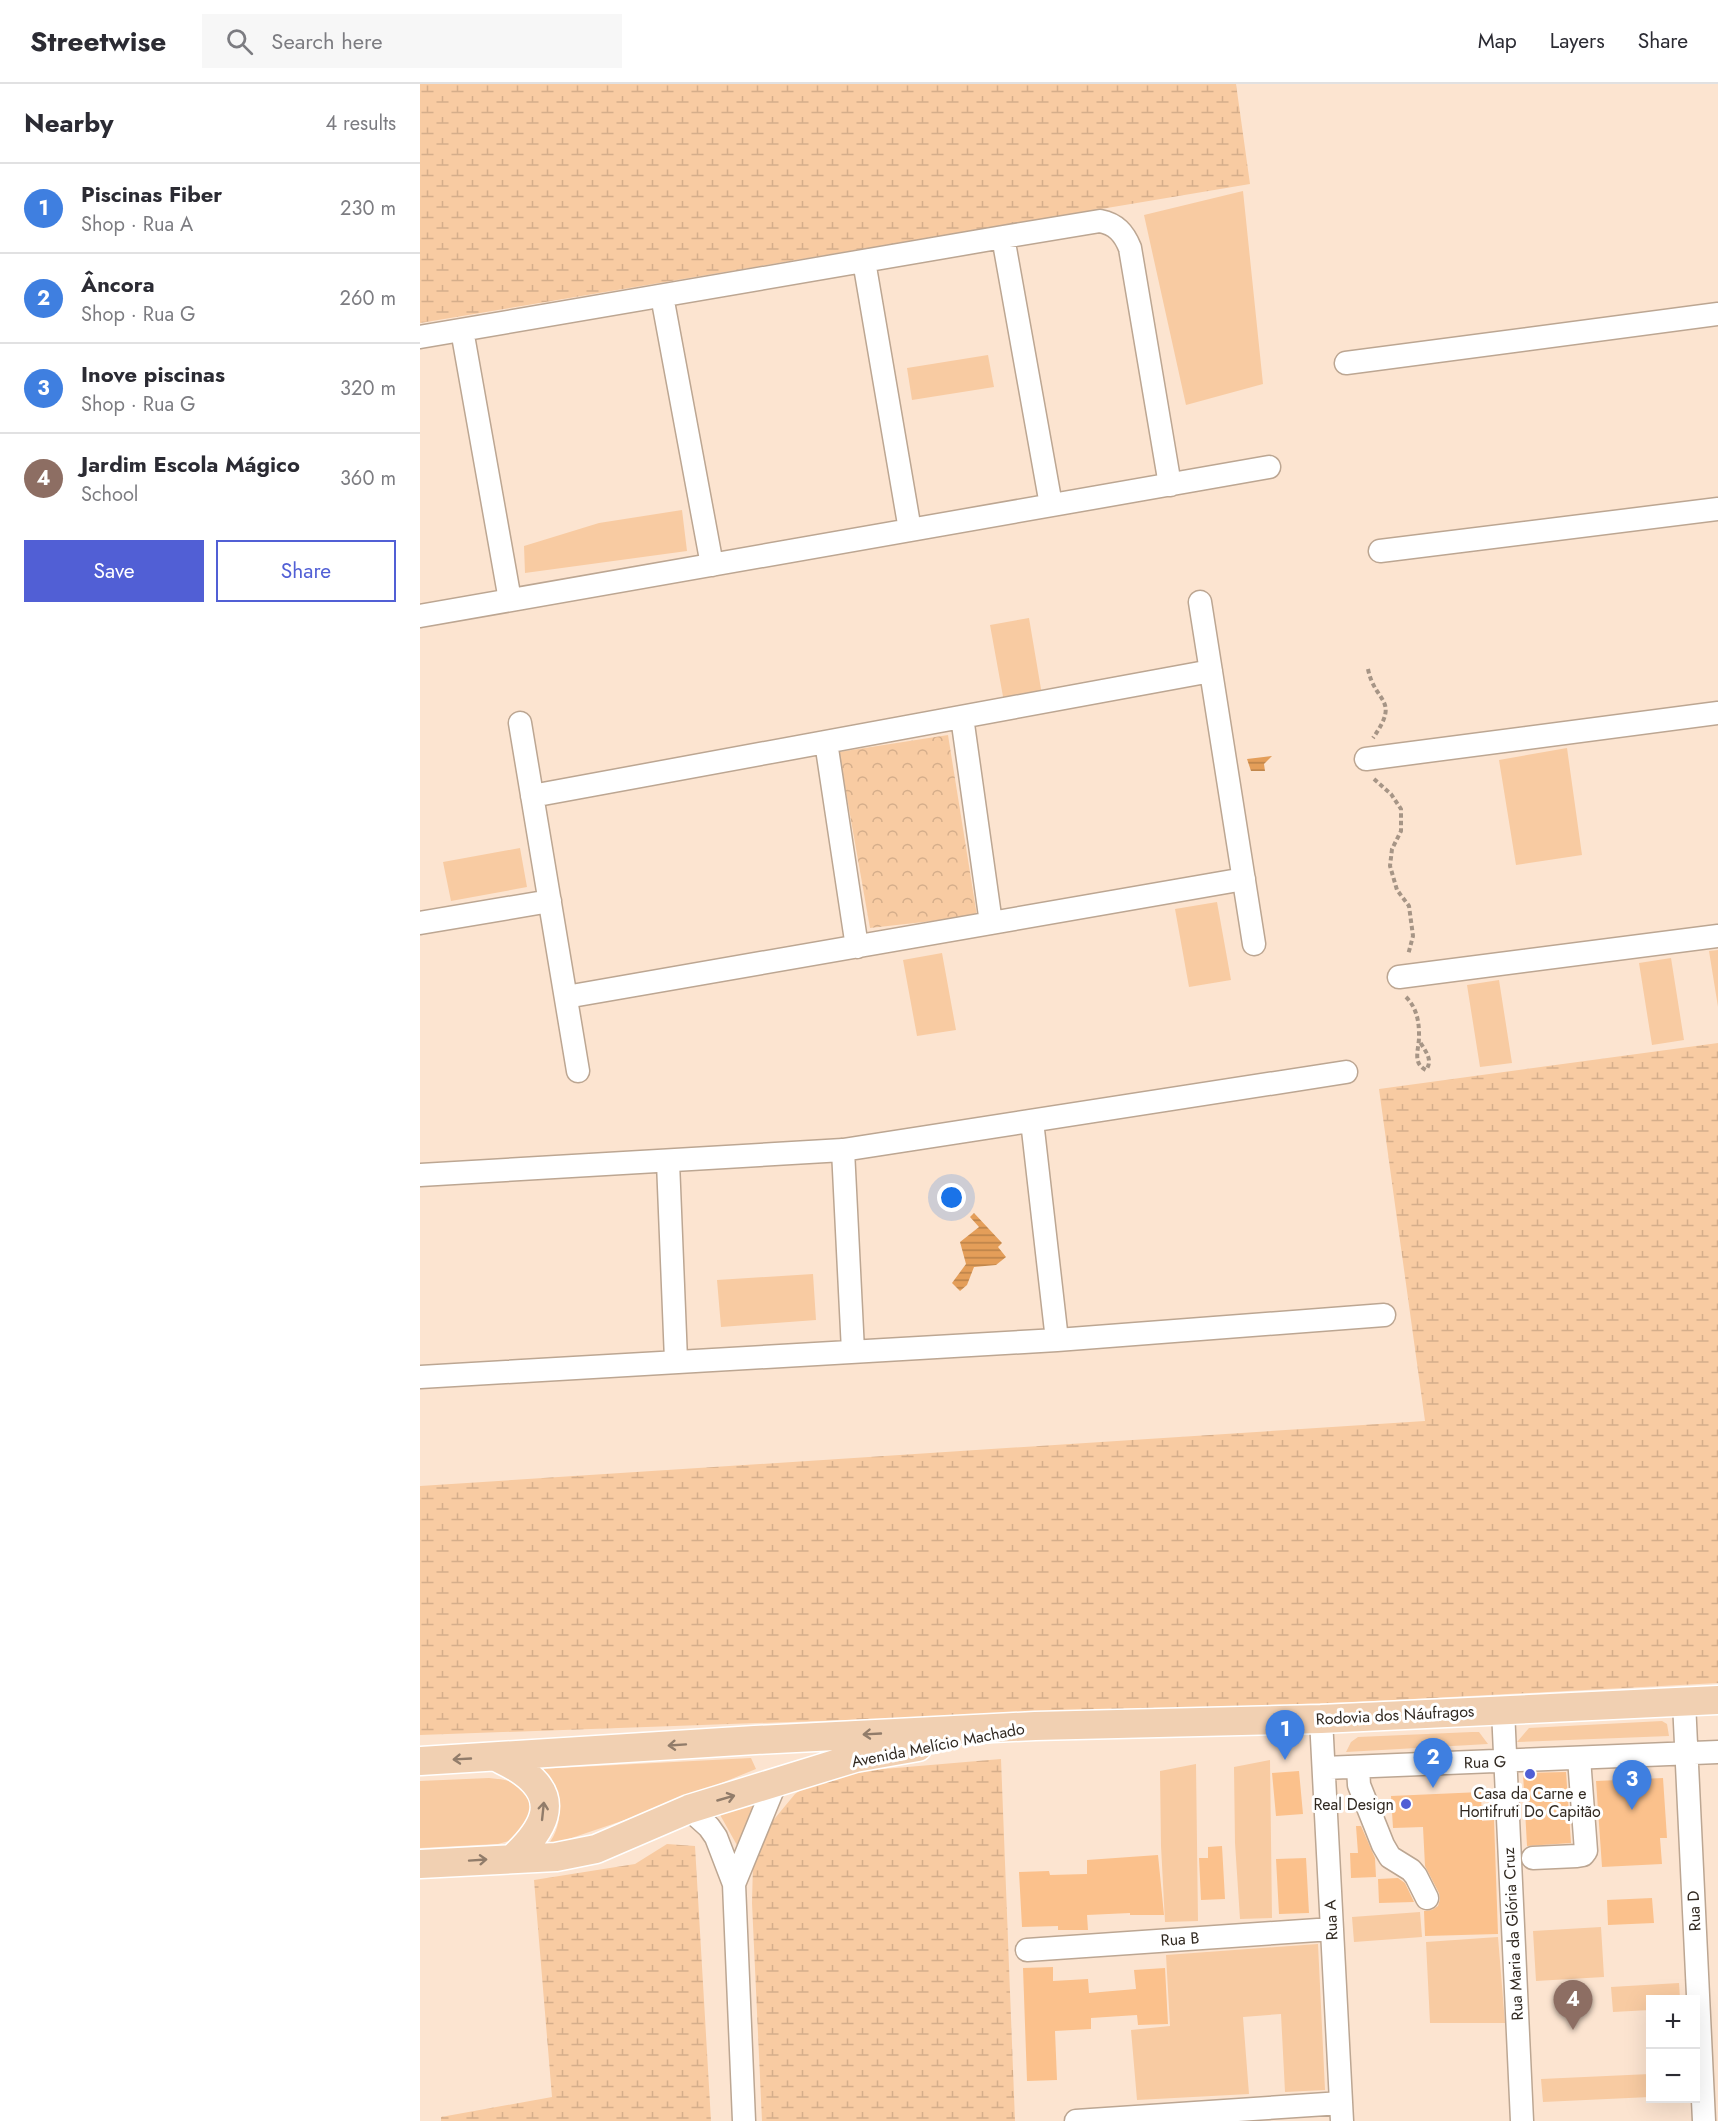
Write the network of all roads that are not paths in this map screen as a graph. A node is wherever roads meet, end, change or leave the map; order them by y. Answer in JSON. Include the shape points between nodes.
{"nodes":[{"id":1,"x":1003,"y":237,"type":"junction"},
{"id":2,"x":864,"y":261,"type":"junction"},
{"id":3,"x":662,"y":296,"type":"junction"},
{"id":4,"x":1718,"y":314,"type":"edge"},
{"id":5,"x":462,"y":330,"type":"junction"},
{"id":6,"x":420,"y":337,"type":"edge"},
{"id":7,"x":1346,"y":363,"type":"dead end"},
{"id":8,"x":1269,"y":467,"type":"dead end"},
{"id":9,"x":1170,"y":485,"type":"junction"},
{"id":10,"x":1051,"y":505,"type":"junction"},
{"id":11,"x":1718,"y":509,"type":"edge"},
{"id":12,"x":910,"y":530,"type":"junction"},
{"id":13,"x":1380,"y":551,"type":"dead end"},
{"id":14,"x":712,"y":565,"type":"junction"},
{"id":15,"x":510,"y":600,"type":"junction"},
{"id":16,"x":1200,"y":602,"type":"dead end"},
{"id":17,"x":420,"y":616,"type":"edge"},
{"id":18,"x":1211,"y":671,"type":"junction"},
{"id":19,"x":1718,"y":713,"type":"edge"},
{"id":20,"x":962,"y":717,"type":"junction"},
{"id":21,"x":520,"y":723,"type":"dead end"},
{"id":22,"x":826,"y":742,"type":"junction"},
{"id":23,"x":1366,"y":759,"type":"road end"},
{"id":24,"x":532,"y":796,"type":"junction"},
{"id":25,"x":1244,"y":879,"type":"junction"},
{"id":26,"x":550,"y":901,"type":"junction"},
{"id":27,"x":420,"y":923,"type":"edge"},
{"id":28,"x":991,"y":923,"type":"junction"},
{"id":29,"x":1718,"y":936,"type":"edge"},
{"id":30,"x":1254,"y":944,"type":"dead end"},
{"id":31,"x":856,"y":947,"type":"junction"},
{"id":32,"x":1399,"y":977,"type":"road end"},
{"id":33,"x":566,"y":997,"type":"junction"},
{"id":34,"x":578,"y":1071,"type":"dead end"},
{"id":35,"x":1346,"y":1072,"type":"dead end"},
{"id":36,"x":1032,"y":1121,"type":"junction"},
{"id":37,"x":843,"y":1150,"type":"junction"},
{"id":38,"x":668,"y":1162,"type":"junction"},
{"id":39,"x":420,"y":1175,"type":"edge"},
{"id":40,"x":1384,"y":1315,"type":"dead end"},
{"id":41,"x":1057,"y":1340,"type":"junction"},
{"id":42,"x":854,"y":1351,"type":"junction"},
{"id":43,"x":676,"y":1360,"type":"junction"},
{"id":44,"x":420,"y":1377,"type":"edge"},
{"id":45,"x":1718,"y":1700,"type":"edge"},
{"id":46,"x":1684,"y":1702,"type":"junction"},
{"id":47,"x":1503,"y":1710,"type":"junction"},
{"id":48,"x":1321,"y":1719,"type":"junction"},
{"id":49,"x":1035,"y":1726,"type":"junction"},
{"id":50,"x":755,"y":1740,"type":"junction"},
{"id":51,"x":1718,"y":1752,"type":"edge"},
{"id":52,"x":1687,"y":1753,"type":"junction"},
{"id":53,"x":498,"y":1758,"type":"junction"},
{"id":54,"x":1579,"y":1758,"type":"junction"},
{"id":55,"x":420,"y":1761,"type":"edge"},
{"id":56,"x":1505,"y":1761,"type":"junction"},
{"id":57,"x":1358,"y":1767,"type":"junction"},
{"id":58,"x":1324,"y":1768,"type":"junction"},
{"id":59,"x":774,"y":1784,"type":"junction"},
{"id":60,"x":689,"y":1809,"type":"junction"},
{"id":61,"x":513,"y":1858,"type":"junction"},
{"id":62,"x":1533,"y":1858,"type":"dead end"},
{"id":63,"x":420,"y":1864,"type":"edge"},
{"id":64,"x":734,"y":1884,"type":"junction"},
{"id":65,"x":1427,"y":1898,"type":"dead end"},
{"id":66,"x":1332,"y":1929,"type":"junction"},
{"id":67,"x":1027,"y":1950,"type":"dead end"},
{"id":68,"x":1710,"y":2065,"type":"edge"},
{"id":69,"x":1341,"y":2112,"type":"edge"},
{"id":70,"x":744,"y":2121,"type":"edge"},
{"id":71,"x":1076,"y":2121,"type":"edge"},
{"id":72,"x":1522,"y":2121,"type":"edge"},
{"id":73,"x":1704,"y":2121,"type":"edge"}],
"edges":[{"from":1,"to":2,"type":"street"},
{"from":1,"to":9,"type":"street","via":[[1100,221],[1125,234]]},
{"from":1,"to":10,"type":"street"},
{"from":2,"to":3,"type":"street"},
{"from":2,"to":12,"type":"street"},
{"from":3,"to":5,"type":"street"},
{"from":3,"to":14,"type":"street"},
{"from":4,"to":7,"type":"street"},
{"from":5,"to":6,"type":"street"},
{"from":5,"to":15,"type":"street"},
{"from":8,"to":9,"type":"street"},
{"from":9,"to":10,"type":"street"},
{"from":10,"to":12,"type":"street"},
{"from":11,"to":13,"type":"street"},
{"from":12,"to":14,"type":"street"},
{"from":14,"to":15,"type":"street"},
{"from":15,"to":17,"type":"street"},
{"from":16,"to":18,"type":"street"},
{"from":18,"to":20,"type":"street"},
{"from":18,"to":25,"type":"street"},
{"from":19,"to":23,"type":"street"},
{"from":20,"to":22,"type":"street"},
{"from":20,"to":28,"type":"street"},
{"from":21,"to":24,"type":"street"},
{"from":22,"to":24,"type":"street"},
{"from":22,"to":31,"type":"street"},
{"from":24,"to":26,"type":"street"},
{"from":25,"to":28,"type":"street"},
{"from":25,"to":30,"type":"street"},
{"from":26,"to":27,"type":"street"},
{"from":26,"to":33,"type":"street"},
{"from":28,"to":31,"type":"street"},
{"from":29,"to":32,"type":"street"},
{"from":31,"to":33,"type":"street"},
{"from":33,"to":34,"type":"street"},
{"from":35,"to":36,"type":"street"},
{"from":36,"to":37,"type":"street"},
{"from":36,"to":41,"type":"street"},
{"from":37,"to":38,"type":"street"},
{"from":37,"to":42,"type":"street"},
{"from":38,"to":39,"type":"street"},
{"from":38,"to":43,"type":"street"},
{"from":40,"to":41,"type":"street"},
{"from":41,"to":42,"type":"street"},
{"from":42,"to":43,"type":"street"},
{"from":43,"to":44,"type":"street"},
{"from":45,"to":46,"type":"main road","name":"Rodovia dos Náufragos"},
{"from":46,"to":47,"type":"main road","name":"Rodovia dos Náufragos"},
{"from":46,"to":52,"type":"street","name":"Rua D"},
{"from":47,"to":48,"type":"main road","name":"Rodovia dos Náufragos"},
{"from":47,"to":56,"type":"street","name":"Rua Maria da Glória Cruz"},
{"from":48,"to":49,"type":"main road","name":"Rodovia dos Náufragos"},
{"from":48,"to":58,"type":"street","name":"Rua A"},
{"from":49,"to":50,"type":"main road","name":"Avenida Melício Machado","one_way":true},
{"from":49,"to":59,"type":"main road","name":"Avenida Melício Machado","via":[[855,1758]]},
{"from":50,"to":53,"type":"main road","name":"Avenida Melício Machado","one_way":true},
{"from":50,"to":59,"type":"main road","via":[[766,1747],[774,1760]]},
{"from":51,"to":52,"type":"street","name":"Rua G"},
{"from":52,"to":54,"type":"street","name":"Rua G"},
{"from":52,"to":68,"type":"street","name":"Rua D"},
{"from":53,"to":55,"type":"main road","name":"Avenida Melício Machado","one_way":true},
{"from":61,"to":53,"type":"main road","one_way":true,"via":[[537,1833],[544,1801],[533,1780]]},
{"from":54,"to":56,"type":"street","name":"Rua G"},
{"from":54,"to":62,"type":"street","via":[[1586,1851],[1577,1856]]},
{"from":56,"to":57,"type":"street","name":"Rua G"},
{"from":56,"to":72,"type":"street","name":"Rua Maria da Glória Cruz"},
{"from":57,"to":58,"type":"street","name":"Rua G"},
{"from":57,"to":65,"type":"street","via":[[1359,1785],[1383,1845],[1390,1857],[1416,1875]]},
{"from":58,"to":66,"type":"street","name":"Rua A"},
{"from":60,"to":59,"type":"main road","name":"Avenida Melício Machado","one_way":true},
{"from":59,"to":64,"type":"street"},
{"from":60,"to":61,"type":"main road","name":"Avenida Melício Machado","via":[[596,1848],[556,1857]]},
{"from":60,"to":64,"type":"street","via":[[716,1837]]},
{"from":63,"to":61,"type":"main road","name":"Avenida Melício Machado","one_way":true},
{"from":64,"to":70,"type":"street"},
{"from":66,"to":67,"type":"street","name":"Rua B"},
{"from":66,"to":69,"type":"street","name":"Rua A"},
{"from":68,"to":73,"type":"street","name":"Rua D"},
{"from":69,"to":71,"type":"street"}]}
